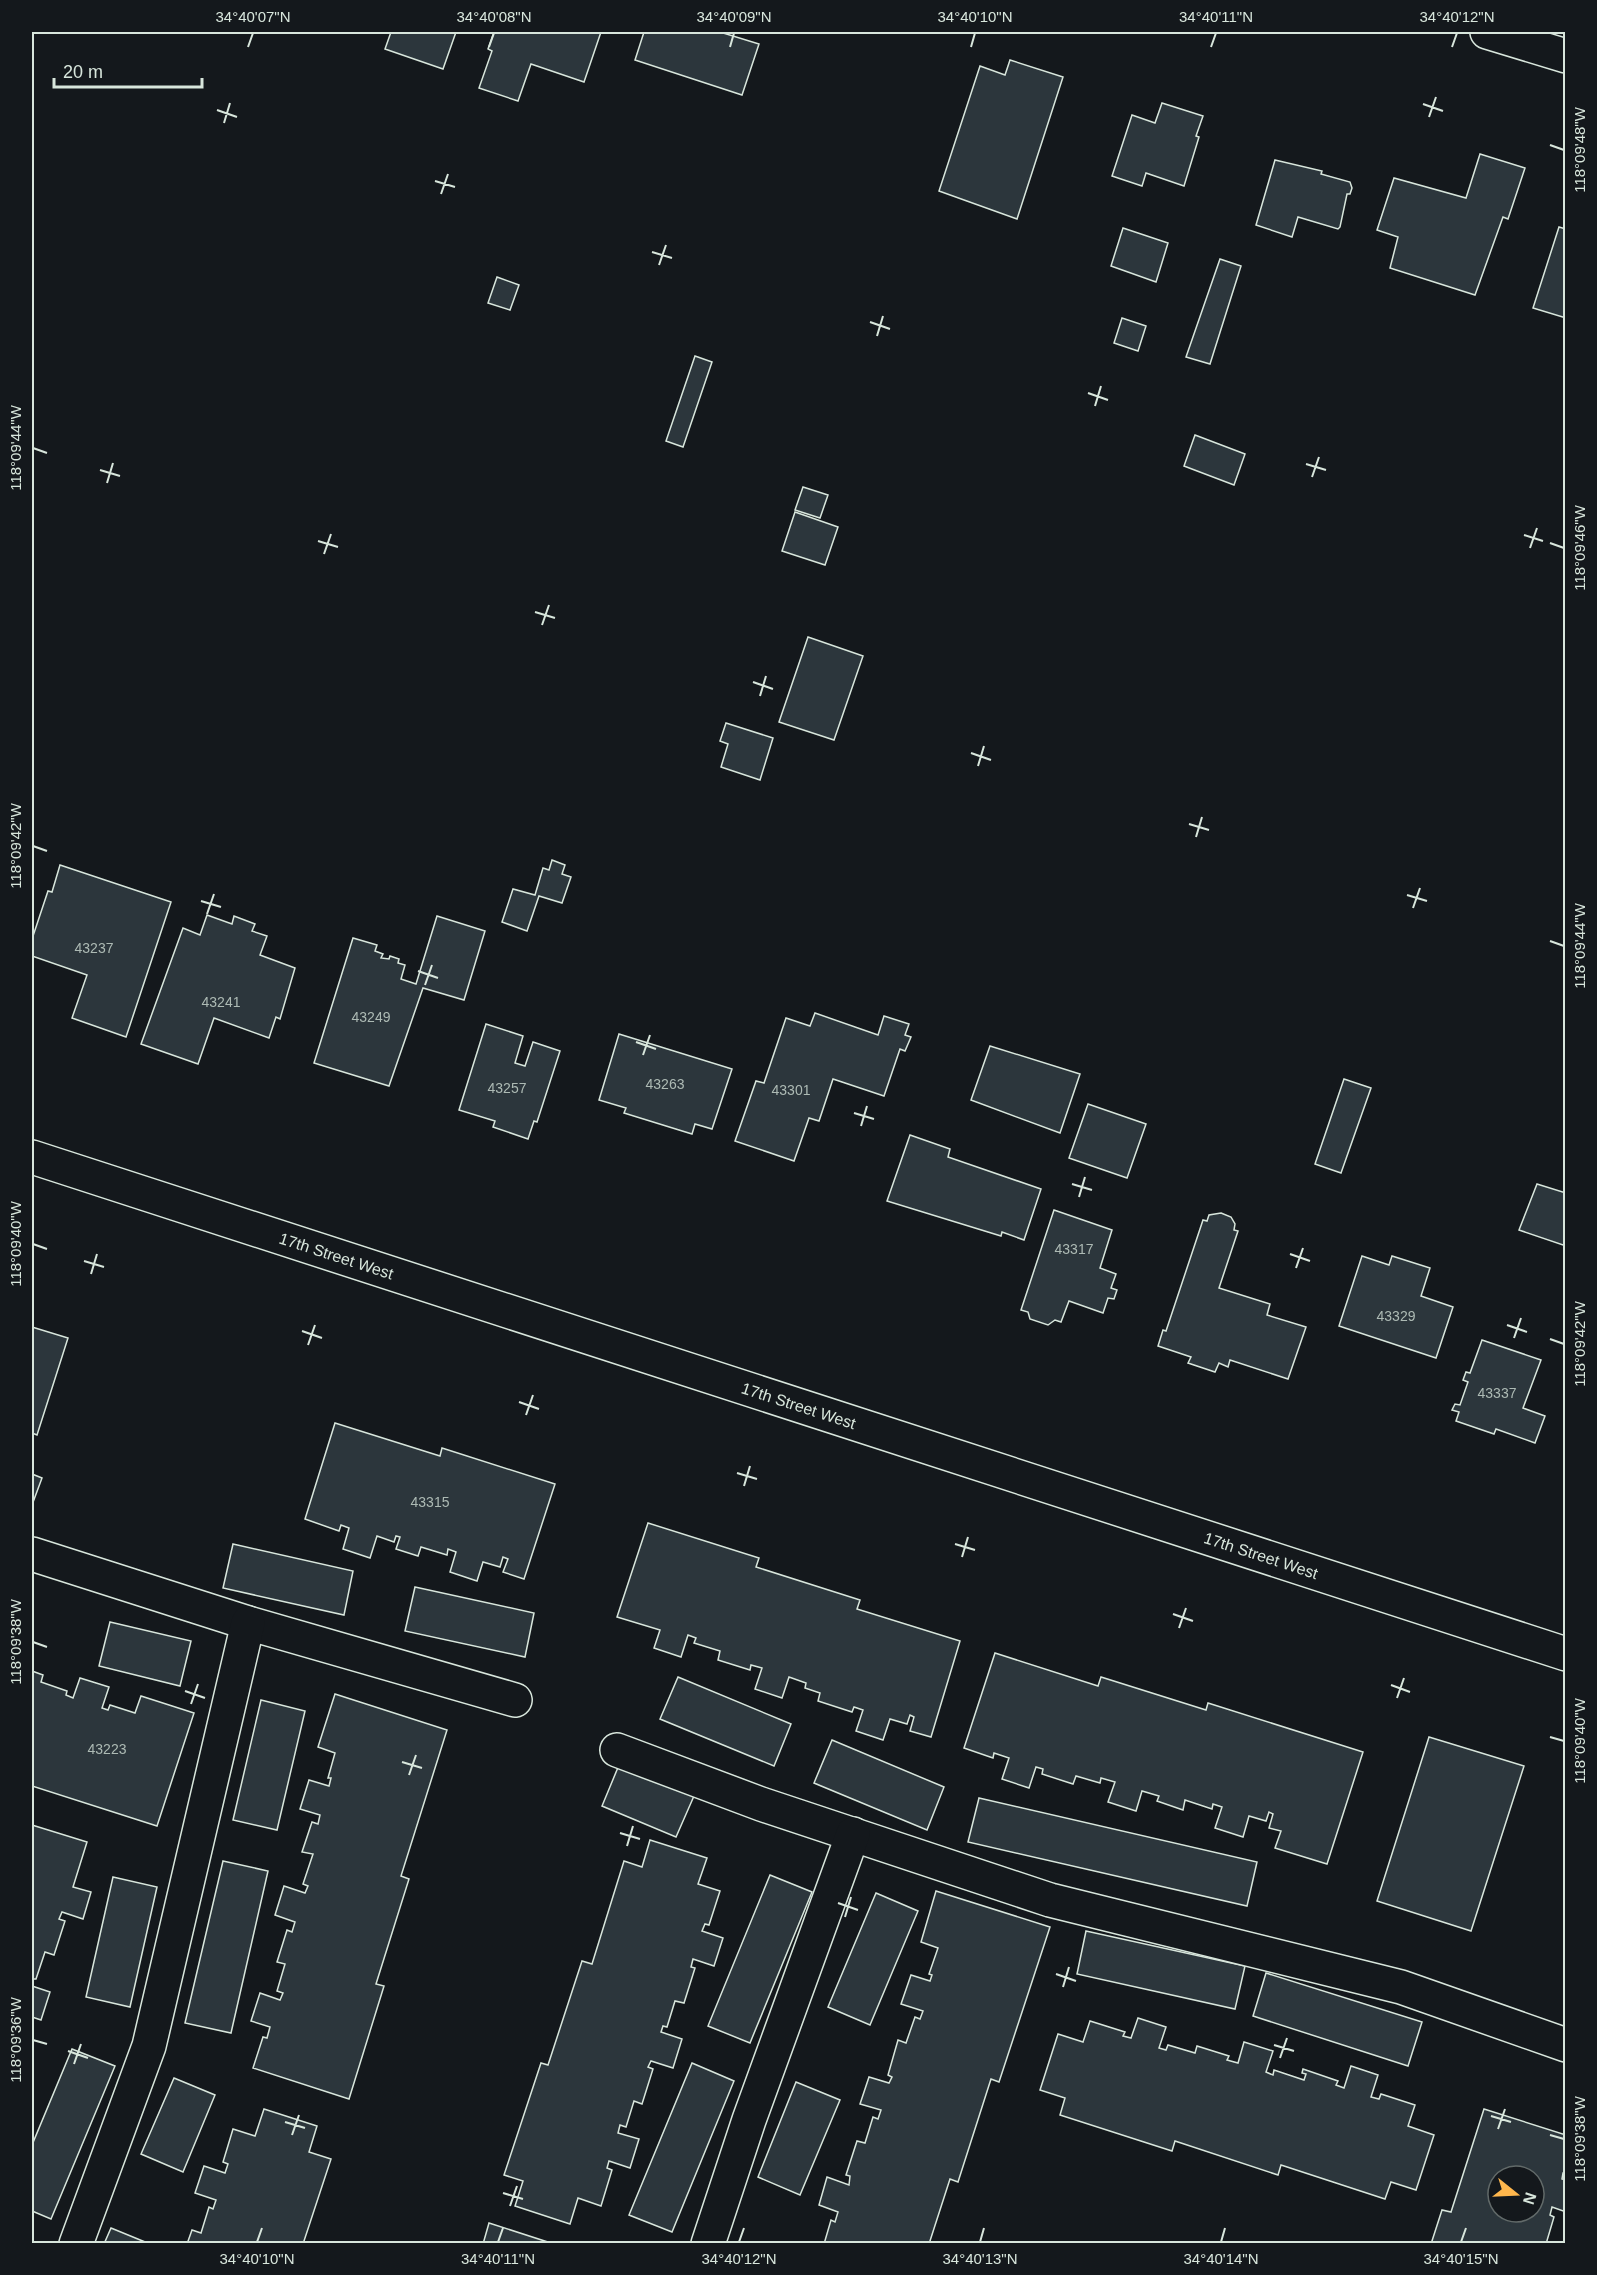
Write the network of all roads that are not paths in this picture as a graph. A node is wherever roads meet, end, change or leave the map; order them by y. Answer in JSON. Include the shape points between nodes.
{"nodes":[{"id":1,"x":1487,"y":32,"type":"edge"},
{"id":2,"x":1566,"y":56,"type":"edge"},
{"id":3,"x":32,"y":1157,"type":"edge"},
{"id":4,"x":32,"y":1554,"type":"edge"},
{"id":5,"x":248,"y":1623,"type":"junction"},
{"id":6,"x":1566,"y":1654,"type":"edge"},
{"id":7,"x":515,"y":1700,"type":"dead end"},
{"id":8,"x":617,"y":1750,"type":"dead end"},
{"id":9,"x":852,"y":1834,"type":"junction"},
{"id":10,"x":1566,"y":2045,"type":"edge"},
{"id":11,"x":76,"y":2244,"type":"edge"},
{"id":12,"x":708,"y":2244,"type":"edge"}],
"edges":[{"from":1,"to":2,"type":"street"},
{"from":3,"to":6,"type":"street","name":"17th Street West"},
{"from":4,"to":5,"type":"street"},
{"from":5,"to":7,"type":"street"},
{"from":5,"to":11,"type":"street","via":[[149,2046]]},
{"from":8,"to":9,"type":"street"},
{"from":9,"to":10,"type":"street","via":[[1050,1900],[1401,1987]]},
{"from":9,"to":12,"type":"street"}]}
